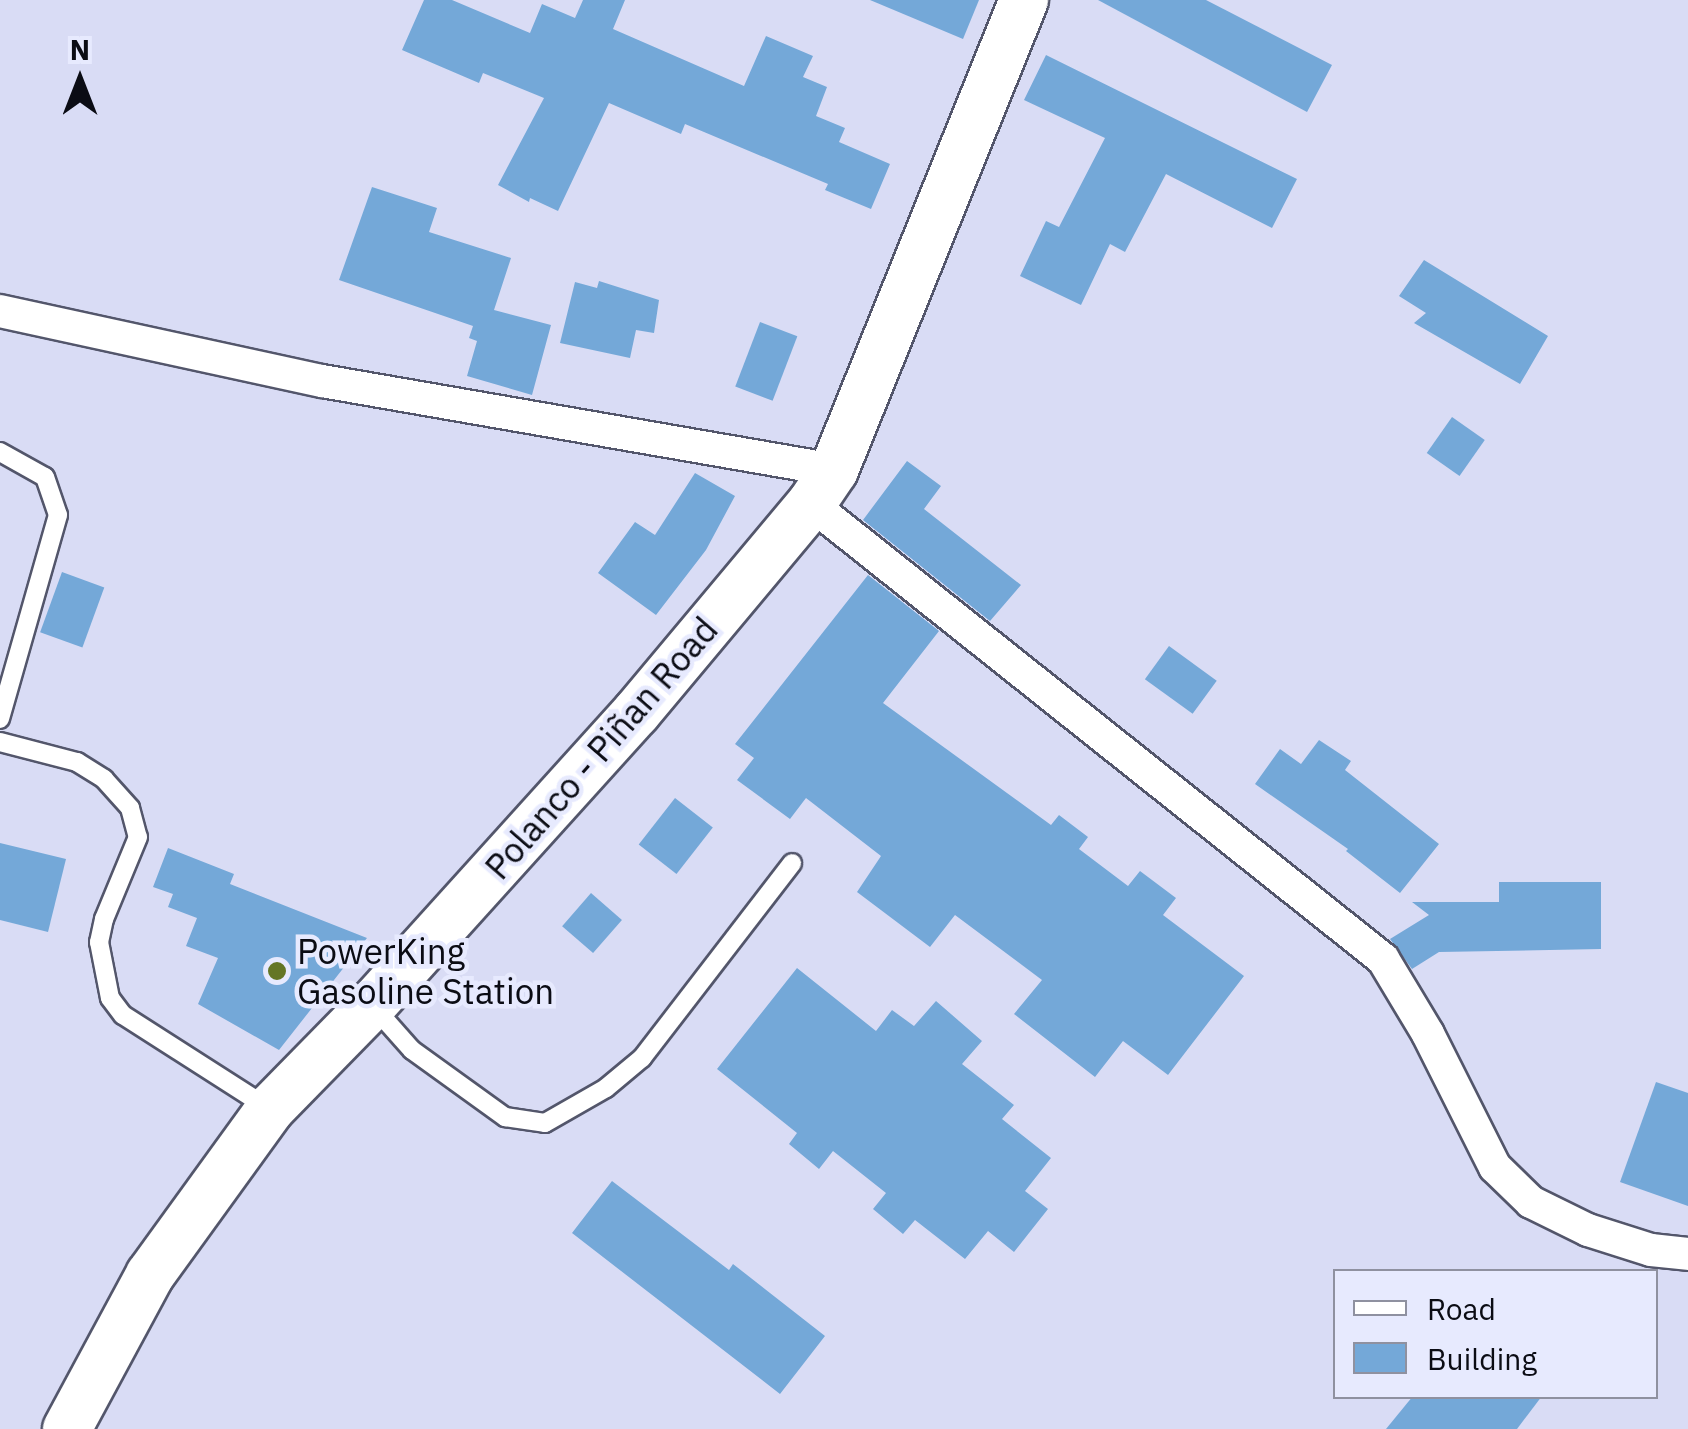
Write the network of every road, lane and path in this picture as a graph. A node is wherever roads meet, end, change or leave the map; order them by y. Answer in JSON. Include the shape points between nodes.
{"nodes":[{"id":1,"x":1024,"y":0,"type":"edge"},
{"id":2,"x":0,"y":311,"type":"edge"},
{"id":3,"x":0,"y":452,"type":"edge"},
{"id":4,"x":823,"y":487,"type":"junction"},
{"id":5,"x":6,"y":675,"type":"edge"},
{"id":6,"x":0,"y":718,"type":"edge"},
{"id":7,"x":0,"y":742,"type":"edge"},
{"id":8,"x":792,"y":863,"type":"dead end"},
{"id":9,"x":372,"y":1005,"type":"junction"},
{"id":10,"x":270,"y":1109,"type":"junction"},
{"id":11,"x":1688,"y":1254,"type":"edge"},
{"id":12,"x":67,"y":1429,"type":"edge"}],
"edges":[{"from":1,"to":4,"type":"main road","name":"Polanco - Piñan Road"},
{"from":2,"to":4,"type":"street"},
{"from":3,"to":5,"type":"lane","via":[[45,478],[58,515]]},
{"from":4,"to":9,"type":"main road","name":"Polanco - Piñan Road","via":[[636,713]]},
{"from":4,"to":11,"type":"street","via":[[1383,960],[1495,1167],[1530,1202],[1588,1230]]},
{"from":5,"to":6,"type":"lane"},
{"from":7,"to":10,"type":"lane","via":[[77,762],[104,778],[130,808],[138,838],[100,942],[110,998],[123,1015]]},
{"from":8,"to":9,"type":"lane","via":[[642,1058],[545,1123],[505,1118],[412,1050]]},
{"from":9,"to":10,"type":"main road","name":"Polanco - Piñan Road"},
{"from":10,"to":12,"type":"main road","name":"Polanco - Piñan Road","via":[[150,1275]]}]}
